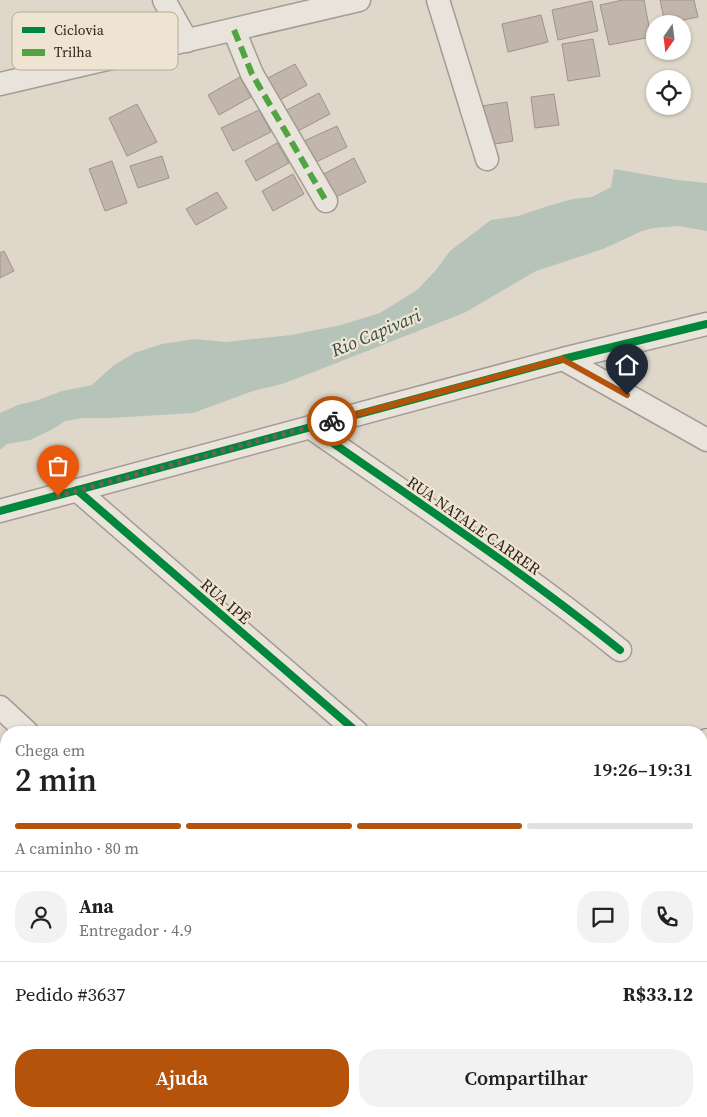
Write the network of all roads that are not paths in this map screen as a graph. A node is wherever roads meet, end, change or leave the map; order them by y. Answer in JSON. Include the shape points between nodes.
{"nodes":[{"id":1,"x":164,"y":0,"type":"edge"},
{"id":2,"x":359,"y":0,"type":"edge"},
{"id":3,"x":438,"y":0,"type":"edge"},
{"id":4,"x":171,"y":12,"type":"edge"},
{"id":5,"x":178,"y":25,"type":"edge"},
{"id":6,"x":234,"y":30,"type":"junction"},
{"id":7,"x":187,"y":41,"type":"junction"},
{"id":8,"x":178,"y":43,"type":"edge"},
{"id":9,"x":61,"y":70,"type":"edge"},
{"id":10,"x":0,"y":84,"type":"edge"},
{"id":11,"x":487,"y":159,"type":"dead end"},
{"id":12,"x":326,"y":201,"type":"dead end"},
{"id":13,"x":707,"y":324,"type":"edge"},
{"id":14,"x":562,"y":359,"type":"junction"},
{"id":15,"x":310,"y":427,"type":"junction"},
{"id":16,"x":707,"y":440,"type":"edge"},
{"id":17,"x":77,"y":490,"type":"junction"},
{"id":18,"x":0,"y":511,"type":"edge"},
{"id":19,"x":620,"y":650,"type":"dead end"},
{"id":20,"x":0,"y":707,"type":"edge"},
{"id":21,"x":21,"y":726,"type":"edge"},
{"id":22,"x":350,"y":726,"type":"edge"}],
"edges":[{"from":1,"to":4,"type":"street"},
{"from":2,"to":6,"type":"street"},
{"from":3,"to":11,"type":"street"},
{"from":5,"to":7,"type":"street"},
{"from":6,"to":7,"type":"street"},
{"from":6,"to":12,"type":"street","via":[[252,74]]},
{"from":7,"to":8,"type":"street"},
{"from":9,"to":10,"type":"street"},
{"from":13,"to":14,"type":"street"},
{"from":14,"to":15,"type":"street"},
{"from":14,"to":16,"type":"street"},
{"from":15,"to":17,"type":"street"},
{"from":15,"to":19,"type":"street","name":"RUA NATALE CARRER","via":[[570,610]]},
{"from":17,"to":18,"type":"street"},
{"from":17,"to":22,"type":"street","name":"RUA IPÊ"},
{"from":20,"to":21,"type":"street"}]}
